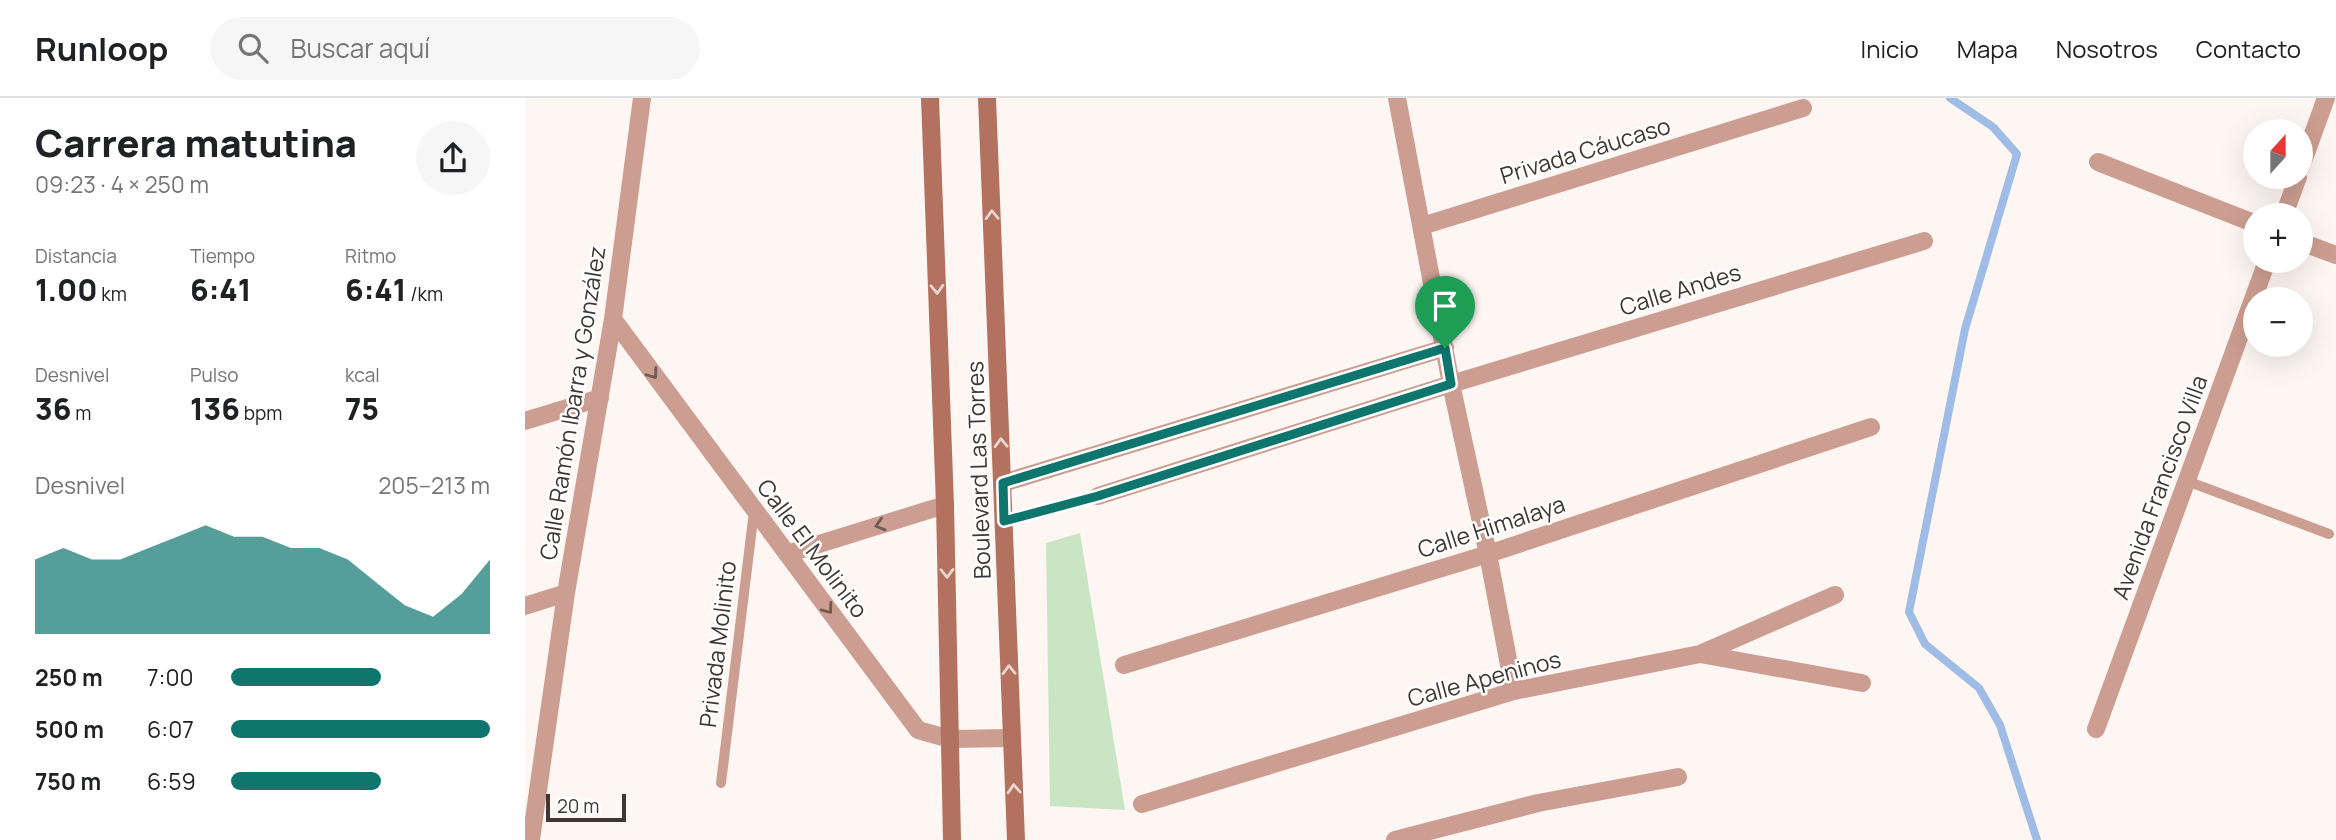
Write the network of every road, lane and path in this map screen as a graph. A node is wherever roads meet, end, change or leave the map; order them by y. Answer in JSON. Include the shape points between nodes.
{"nodes":[{"id":1,"x":642,"y":98,"type":"edge"},
{"id":2,"x":930,"y":98,"type":"edge"},
{"id":3,"x":987,"y":98,"type":"edge"},
{"id":4,"x":1397,"y":98,"type":"edge"},
{"id":5,"x":2326,"y":98,"type":"edge"},
{"id":6,"x":1803,"y":108,"type":"dead end"},
{"id":7,"x":2313,"y":134,"type":"edge"},
{"id":8,"x":2098,"y":162,"type":"dead end"},
{"id":9,"x":2243,"y":219,"type":"edge"},
{"id":10,"x":1423,"y":226,"type":"junction"},
{"id":11,"x":1924,"y":241,"type":"dead end"},
{"id":12,"x":2313,"y":246,"type":"edge"},
{"id":13,"x":2336,"y":255,"type":"edge"},
{"id":14,"x":2263,"y":273,"type":"edge"},
{"id":15,"x":613,"y":319,"type":"junction"},
{"id":16,"x":1445,"y":348,"type":"junction"},
{"id":17,"x":1451,"y":384,"type":"junction"},
{"id":18,"x":600,"y":398,"type":"junction"},
{"id":19,"x":525,"y":421,"type":"edge"},
{"id":20,"x":1871,"y":427,"type":"dead end"},
{"id":21,"x":2187,"y":481,"type":"junction"},
{"id":22,"x":1003,"y":483,"type":"junction"},
{"id":23,"x":1098,"y":496,"type":"joint"},
{"id":24,"x":945,"y":505,"type":"junction"},
{"id":25,"x":754,"y":511,"type":"junction"},
{"id":26,"x":1004,"y":521,"type":"junction"},
{"id":27,"x":2329,"y":534,"type":"dead end"},
{"id":28,"x":787,"y":554,"type":"junction"},
{"id":29,"x":1488,"y":554,"type":"junction"},
{"id":30,"x":566,"y":593,"type":"junction"},
{"id":31,"x":1835,"y":595,"type":"dead end"},
{"id":32,"x":525,"y":606,"type":"edge"},
{"id":33,"x":1700,"y":654,"type":"junction"},
{"id":34,"x":1124,"y":665,"type":"dead end"},
{"id":35,"x":1862,"y":683,"type":"dead end"},
{"id":36,"x":1514,"y":691,"type":"junction"},
{"id":37,"x":2096,"y":729,"type":"dead end"},
{"id":38,"x":1012,"y":738,"type":"junction"},
{"id":39,"x":950,"y":739,"type":"junction"},
{"id":40,"x":1678,"y":777,"type":"dead end"},
{"id":41,"x":532,"y":781,"type":"edge"},
{"id":42,"x":721,"y":783,"type":"dead end"},
{"id":43,"x":1142,"y":804,"type":"dead end"},
{"id":44,"x":531,"y":840,"type":"edge"},
{"id":45,"x":952,"y":840,"type":"edge"},
{"id":46,"x":1016,"y":840,"type":"edge"},
{"id":47,"x":1395,"y":840,"type":"edge"}],
"edges":[{"from":1,"to":15,"type":"street","name":"Calle Ramón Ibarra y González"},
{"from":2,"to":24,"type":"main road","name":"Boulevard Las Torres","one_way":true},
{"from":22,"to":3,"type":"main road","name":"Boulevard Las Torres","one_way":true},
{"from":4,"to":10,"type":"street"},
{"from":5,"to":7,"type":"street"},
{"from":6,"to":10,"type":"street","name":"Privada Cáucaso"},
{"from":8,"to":9,"type":"street"},
{"from":10,"to":16,"type":"street"},
{"from":11,"to":17,"type":"street","name":"Calle Andes"},
{"from":12,"to":13,"type":"street"},
{"from":14,"to":21,"type":"street","name":"Avenida Francisco Villa"},
{"from":15,"to":18,"type":"street","name":"Calle Ramón Ibarra y González"},
{"from":15,"to":25,"type":"street","name":"Calle El Molinito","one_way":true},
{"from":16,"to":17,"type":"street"},
{"from":16,"to":22,"type":"street"},
{"from":17,"to":23,"type":"street","name":"Calle Andes"},
{"from":17,"to":29,"type":"street"},
{"from":18,"to":19,"type":"street"},
{"from":18,"to":30,"type":"street","name":"Calle Ramón Ibarra y González"},
{"from":20,"to":29,"type":"street","name":"Calle Himalaya"},
{"from":21,"to":27,"type":"lane"},
{"from":21,"to":37,"type":"street","name":"Avenida Francisco Villa"},
{"from":22,"to":26,"type":"main road","name":"Boulevard Las Torres"},
{"from":23,"to":26,"type":"path"},
{"from":24,"to":28,"type":"street","one_way":true},
{"from":24,"to":39,"type":"main road","name":"Boulevard Las Torres","one_way":true},
{"from":25,"to":28,"type":"street","name":"Calle El Molinito"},
{"from":25,"to":42,"type":"lane","name":"Privada Molinito"},
{"from":38,"to":26,"type":"main road","name":"Boulevard Las Torres","one_way":true},
{"from":28,"to":39,"type":"street","name":"Calle El Molinito","one_way":true,"via":[[918,730]]},
{"from":29,"to":34,"type":"street","name":"Calle Himalaya"},
{"from":29,"to":36,"type":"street"},
{"from":30,"to":32,"type":"street"},
{"from":30,"to":41,"type":"street","name":"Calle Ramón Ibarra y González"},
{"from":31,"to":33,"type":"street","name":"Calle Apeninos"},
{"from":33,"to":35,"type":"street"},
{"from":33,"to":36,"type":"street","name":"Calle Apeninos"},
{"from":36,"to":43,"type":"street","name":"Calle Apeninos"},
{"from":38,"to":39,"type":"street","name":"Calle El Molinito"},
{"from":46,"to":38,"type":"main road","name":"Boulevard Las Torres","one_way":true},
{"from":39,"to":45,"type":"main road","name":"Boulevard Las Torres"},
{"from":40,"to":47,"type":"street","via":[[1538,803]]},
{"from":41,"to":44,"type":"street","name":"Calle Ramón Ibarra y González"}]}
